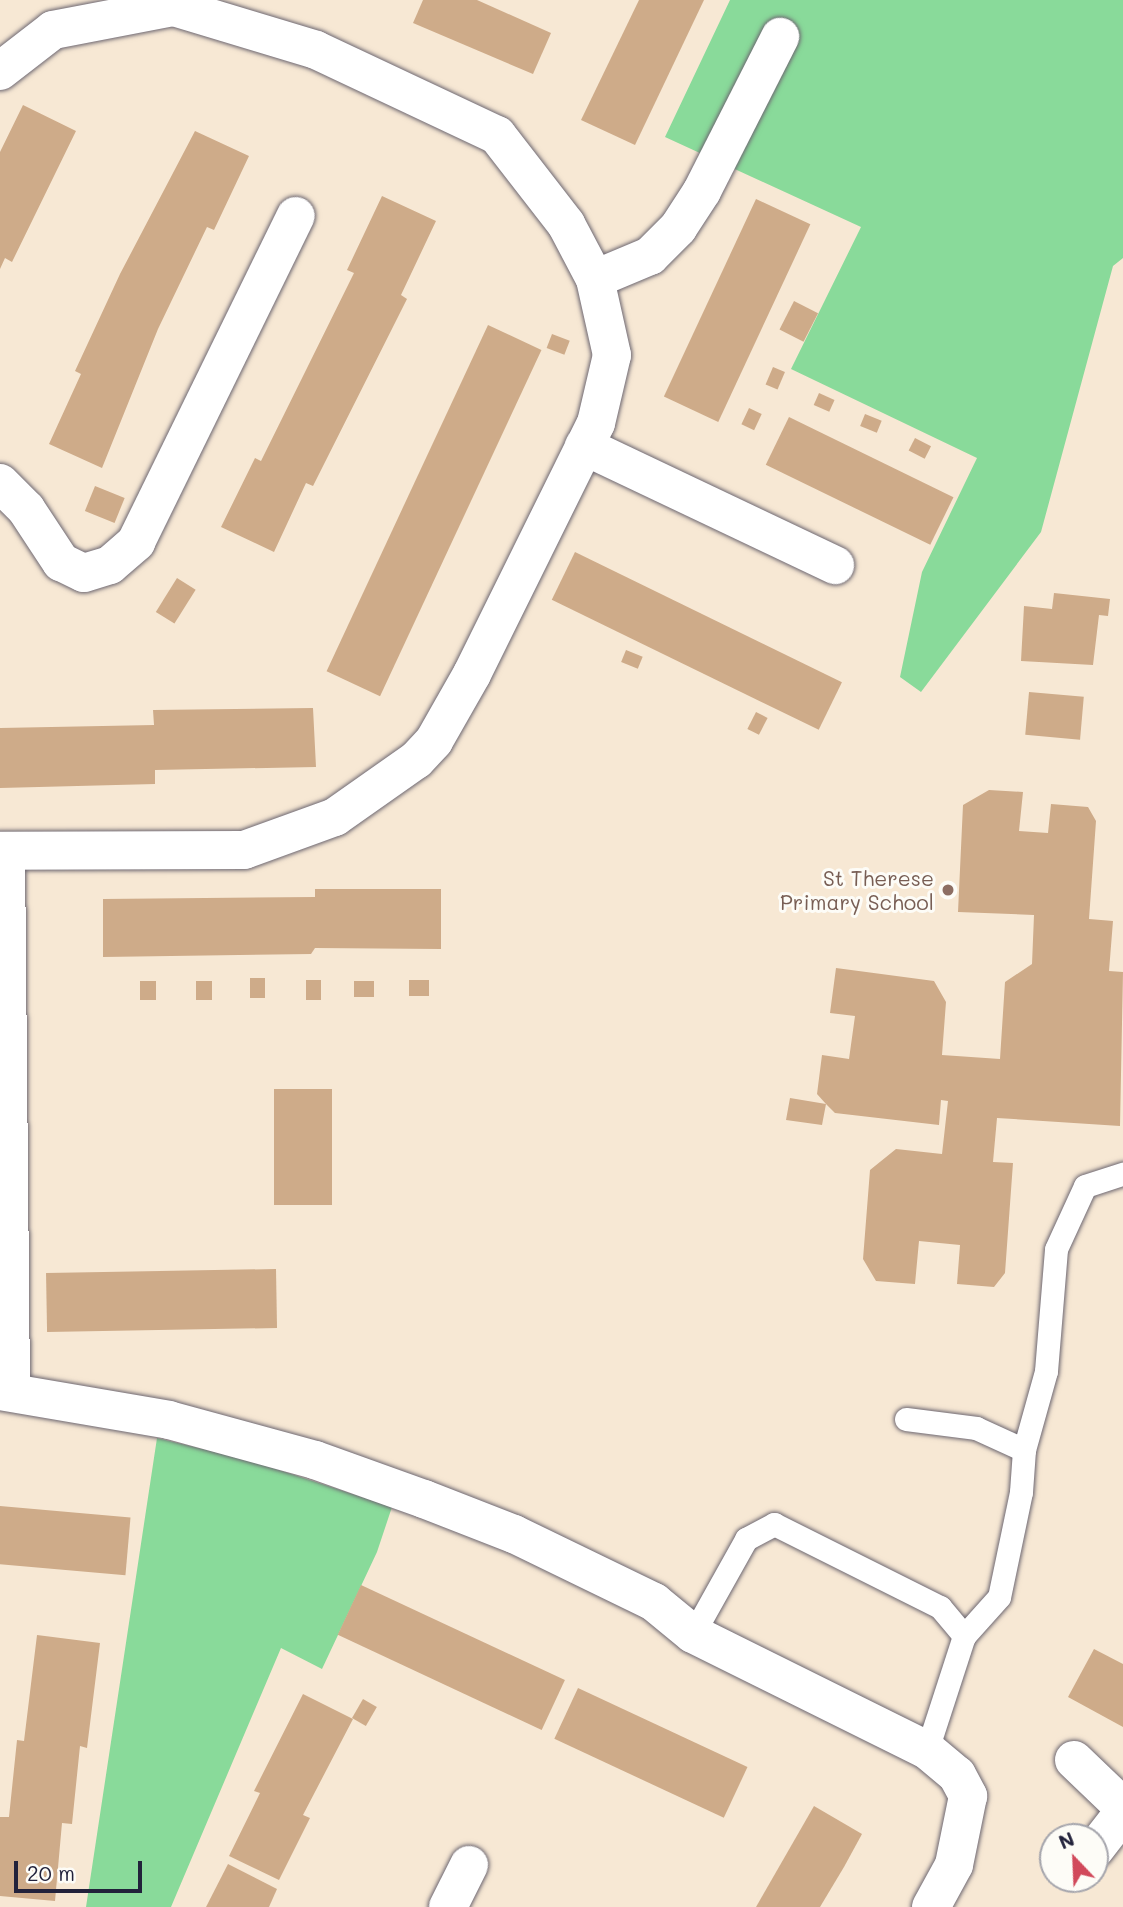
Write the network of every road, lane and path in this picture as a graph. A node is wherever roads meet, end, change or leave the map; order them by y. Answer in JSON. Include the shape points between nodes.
{"nodes":[{"id":1,"x":780,"y":37,"type":"dead end"},
{"id":2,"x":0,"y":71,"type":"edge"},
{"id":3,"x":296,"y":216,"type":"dead end"},
{"id":4,"x":595,"y":279,"type":"junction"},
{"id":5,"x":584,"y":446,"type":"junction"},
{"id":6,"x":0,"y":483,"type":"edge"},
{"id":7,"x":835,"y":565,"type":"dead end"},
{"id":8,"x":3,"y":851,"type":"edge"},
{"id":9,"x":1123,"y":1174,"type":"edge"},
{"id":10,"x":6,"y":1391,"type":"edge"},
{"id":11,"x":906,"y":1419,"type":"dead end"},
{"id":12,"x":1024,"y":1450,"type":"junction"},
{"id":13,"x":693,"y":1634,"type":"junction"},
{"id":14,"x":964,"y":1636,"type":"junction"},
{"id":15,"x":927,"y":1750,"type":"junction"},
{"id":16,"x":1074,"y":1760,"type":"dead end"},
{"id":17,"x":1123,"y":1807,"type":"edge"},
{"id":18,"x":1123,"y":1813,"type":"edge"},
{"id":19,"x":1109,"y":1831,"type":"edge"},
{"id":20,"x":468,"y":1866,"type":"dead end"},
{"id":21,"x":448,"y":1907,"type":"edge"},
{"id":22,"x":931,"y":1907,"type":"edge"}],
"edges":[{"from":1,"to":4,"type":"street","via":[[702,191],[678,228],[650,256]]},
{"from":2,"to":4,"type":"street","via":[[53,30],[174,7],[316,50],[497,135],[566,224]]},
{"from":3,"to":6,"type":"street","via":[[136,542],[110,565],[84,573],[61,562],[26,509]]},
{"from":4,"to":5,"type":"street","via":[[612,355],[596,423]]},
{"from":5,"to":7,"type":"street"},
{"from":5,"to":8,"type":"street","via":[[434,741],[335,817],[244,850]]},
{"from":8,"to":10,"type":"street"},
{"from":9,"to":12,"type":"lane","via":[[1085,1186],[1056,1249],[1046,1371]]},
{"from":10,"to":13,"type":"street","via":[[169,1420],[351,1473],[514,1534],[654,1602]]},
{"from":11,"to":12,"type":"lane","via":[[976,1428]]},
{"from":12,"to":14,"type":"lane","via":[[1021,1492],[999,1597]]},
{"from":13,"to":14,"type":"lane","via":[[746,1539],[774,1524],[940,1607]]},
{"from":13,"to":15,"type":"street"},
{"from":14,"to":15,"type":"lane"},
{"from":15,"to":22,"type":"street","via":[[957,1775],[968,1796],[954,1865]]},
{"from":16,"to":17,"type":"street"},
{"from":18,"to":19,"type":"street"},
{"from":20,"to":21,"type":"street"}]}
